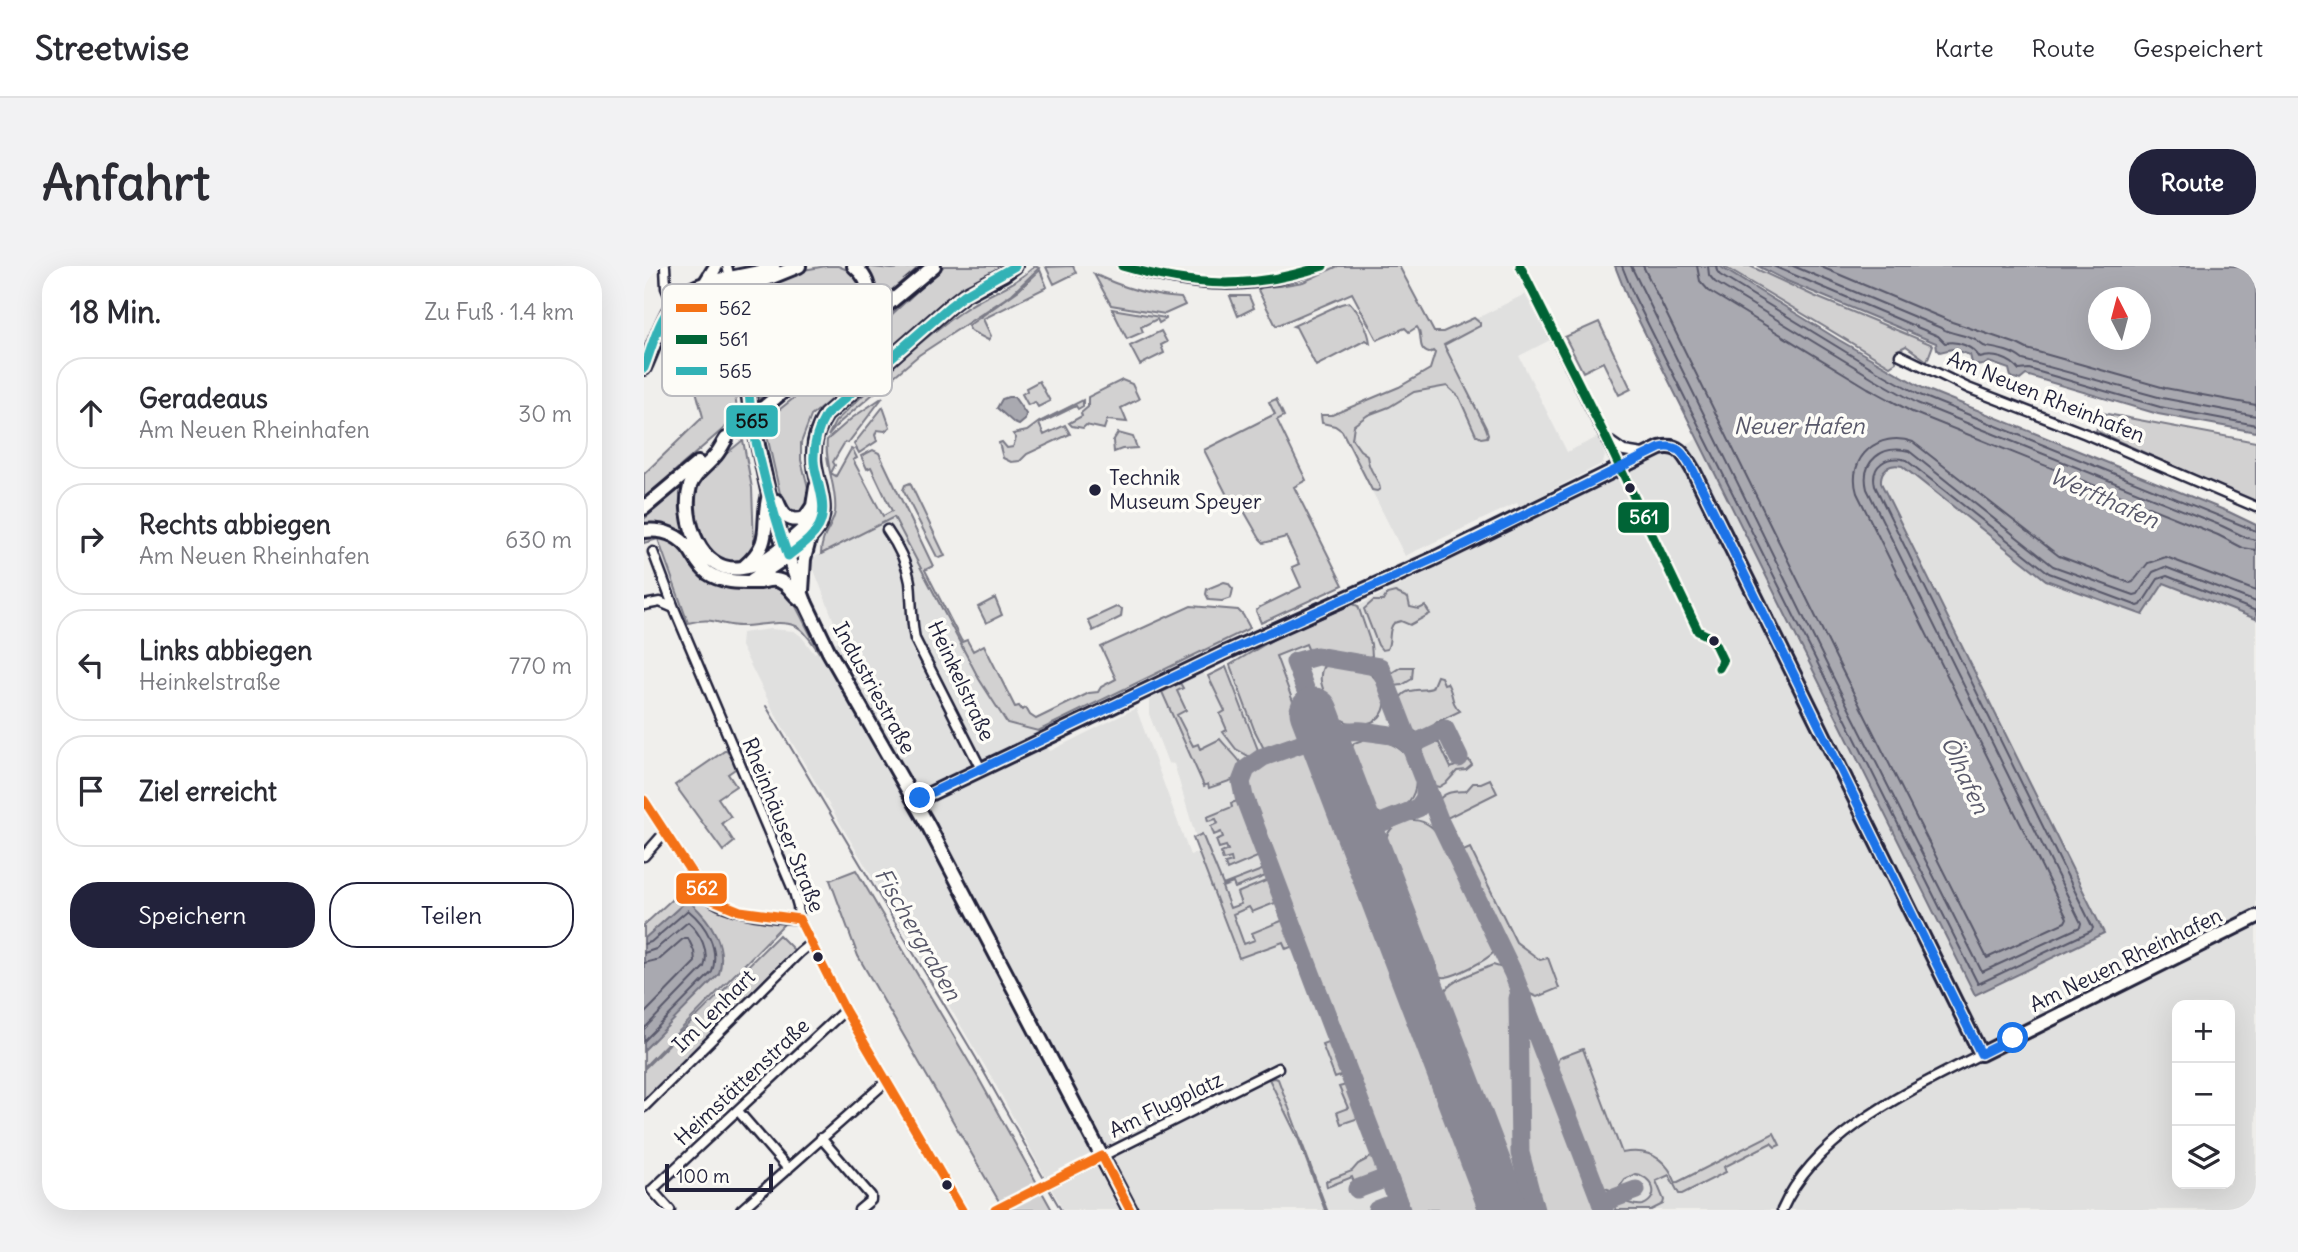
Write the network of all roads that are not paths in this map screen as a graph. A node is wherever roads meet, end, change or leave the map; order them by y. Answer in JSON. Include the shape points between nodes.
{"nodes":[{"id":1,"x":665,"y":266,"type":"edge"},
{"id":2,"x":716,"y":266,"type":"edge"},
{"id":3,"x":746,"y":266,"type":"edge"},
{"id":4,"x":799,"y":266,"type":"edge"},
{"id":5,"x":854,"y":266,"type":"edge"},
{"id":6,"x":934,"y":266,"type":"edge"},
{"id":7,"x":1122,"y":266,"type":"edge"},
{"id":8,"x":1323,"y":266,"type":"edge"},
{"id":9,"x":1521,"y":266,"type":"edge"},
{"id":10,"x":778,"y":267,"type":"edge"},
{"id":11,"x":1015,"y":267,"type":"edge"},
{"id":12,"x":729,"y":277,"type":"edge"},
{"id":13,"x":706,"y":282,"type":"junction"},
{"id":14,"x":757,"y":283,"type":"joint"},
{"id":15,"x":666,"y":284,"type":"edge"},
{"id":16,"x":702,"y":284,"type":"edge"},
{"id":17,"x":867,"y":284,"type":"edge"},
{"id":18,"x":892,"y":301,"type":"edge"},
{"id":19,"x":662,"y":322,"type":"edge"},
{"id":20,"x":1900,"y":355,"type":"dead end"},
{"id":21,"x":892,"y":357,"type":"edge"},
{"id":22,"x":644,"y":368,"type":"edge"},
{"id":23,"x":748,"y":396,"type":"edge"},
{"id":24,"x":778,"y":396,"type":"edge"},
{"id":25,"x":848,"y":396,"type":"edge"},
{"id":26,"x":730,"y":436,"type":"junction"},
{"id":27,"x":1606,"y":438,"type":"junction"},
{"id":28,"x":1648,"y":453,"type":"junction"},
{"id":29,"x":1620,"y":468,"type":"junction"},
{"id":30,"x":766,"y":478,"type":"junction"},
{"id":31,"x":818,"y":479,"type":"junction"},
{"id":32,"x":769,"y":495,"type":"junction"},
{"id":33,"x":823,"y":506,"type":"junction"},
{"id":34,"x":2256,"y":507,"type":"edge"},
{"id":35,"x":644,"y":509,"type":"edge"},
{"id":36,"x":887,"y":530,"type":"dead end"},
{"id":37,"x":644,"y":531,"type":"edge"},
{"id":38,"x":810,"y":538,"type":"junction"},
{"id":39,"x":786,"y":551,"type":"junction"},
{"id":40,"x":653,"y":552,"type":"dead end"},
{"id":41,"x":742,"y":568,"type":"junction"},
{"id":42,"x":752,"y":580,"type":"junction"},
{"id":43,"x":804,"y":598,"type":"junction"},
{"id":44,"x":644,"y":605,"type":"edge"},
{"id":45,"x":674,"y":608,"type":"junction"},
{"id":46,"x":981,"y":769,"type":"junction"},
{"id":47,"x":644,"y":800,"type":"edge"},
{"id":48,"x":915,"y":801,"type":"junction"},
{"id":49,"x":665,"y":832,"type":"junction"},
{"id":50,"x":644,"y":856,"type":"edge"},
{"id":51,"x":2255,"y":918,"type":"edge"},
{"id":52,"x":799,"y":919,"type":"junction"},
{"id":53,"x":811,"y":943,"type":"junction"},
{"id":54,"x":845,"y":1010,"type":"junction"},
{"id":55,"x":1981,"y":1054,"type":"junction"},
{"id":56,"x":1278,"y":1068,"type":"dead end"},
{"id":57,"x":887,"y":1081,"type":"junction"},
{"id":58,"x":644,"y":1107,"type":"edge"},
{"id":59,"x":738,"y":1111,"type":"junction"},
{"id":60,"x":821,"y":1138,"type":"junction"},
{"id":61,"x":1102,"y":1156,"type":"junction"},
{"id":62,"x":788,"y":1168,"type":"junction"},
{"id":63,"x":670,"y":1210,"type":"edge"},
{"id":64,"x":741,"y":1210,"type":"edge"},
{"id":65,"x":859,"y":1210,"type":"edge"},
{"id":66,"x":962,"y":1210,"type":"edge"},
{"id":67,"x":995,"y":1210,"type":"edge"},
{"id":68,"x":1130,"y":1210,"type":"edge"},
{"id":69,"x":1782,"y":1210,"type":"edge"}],
"edges":[{"from":1,"to":15,"type":"street"},
{"from":2,"to":13,"type":"street"},
{"from":3,"to":10,"type":"street"},
{"from":4,"to":14,"type":"street"},
{"from":5,"to":17,"type":"street"},
{"from":6,"to":18,"type":"street"},
{"from":7,"to":8,"type":"street","via":[[1189,283],[1230,286],[1279,280]]},
{"from":9,"to":27,"type":"street"},
{"from":10,"to":12,"type":"street"},
{"from":11,"to":21,"type":"street","via":[[950,306]]},
{"from":12,"to":13,"type":"street"},
{"from":12,"to":14,"type":"street"},
{"from":13,"to":16,"type":"street"},
{"from":19,"to":22,"type":"street"},
{"from":20,"to":34,"type":"street","name":"Am Neuen Rheinhafen","via":[[1968,388]]},
{"from":23,"to":30,"type":"street","name":"Industriestraße"},
{"from":24,"to":26,"type":"street","bridge":true},
{"from":25,"to":31,"type":"street","via":[[818,427],[813,460]]},
{"from":26,"to":35,"type":"street"},
{"from":26,"to":41,"type":"street","via":[[692,481],[688,508],[696,540],[706,555],[720,565]]},
{"from":27,"to":28,"type":"street","via":[[1624,452]]},
{"from":27,"to":29,"type":"street"},
{"from":28,"to":29,"type":"street","name":"Heinkelstraße"},
{"from":28,"to":55,"type":"street","name":"Heinkelstraße","via":[[1664,446],[1678,449],[1693,470]]},
{"from":29,"to":46,"type":"street","name":"Heinkelstraße"},
{"from":30,"to":31,"type":"street","via":[[783,515],[796,520],[809,515]]},
{"from":30,"to":32,"type":"street","name":"Industriestraße"},
{"from":31,"to":33,"type":"street"},
{"from":32,"to":39,"type":"street","name":"Industriestraße"},
{"from":32,"to":41,"type":"street","via":[[764,542]]},
{"from":33,"to":38,"type":"street","via":[[822,520]]},
{"from":33,"to":39,"type":"street"},
{"from":36,"to":46,"type":"street","name":"Heinkelstraße","via":[[907,569],[915,639]]},
{"from":37,"to":42,"type":"street","via":[[677,537],[715,576]]},
{"from":38,"to":39,"type":"street"},
{"from":38,"to":43,"type":"street","via":[[804,559]]},
{"from":39,"to":41,"type":"street"},
{"from":39,"to":42,"type":"street"},
{"from":39,"to":43,"type":"street","name":"Industriestraße"},
{"from":40,"to":45,"type":"street","name":"Rheinhäuser Straße"},
{"from":42,"to":43,"type":"street","via":[[781,581],[798,599]]},
{"from":43,"to":48,"type":"street","name":"Industriestraße"},
{"from":44,"to":45,"type":"street","via":[[660,602]]},
{"from":45,"to":52,"type":"street","name":"Rheinhäuser Straße","via":[[794,892]]},
{"from":46,"to":48,"type":"street","name":"Heinkelstraße"},
{"from":47,"to":49,"type":"street"},
{"from":48,"to":61,"type":"street","name":"Industriestraße"},
{"from":49,"to":50,"type":"street"},
{"from":49,"to":52,"type":"street","via":[[701,889],[719,906]]},
{"from":51,"to":55,"type":"street","name":"Am Neuen Rheinhafen"},
{"from":52,"to":53,"type":"street","name":"Rheinhäuser Straße"},
{"from":53,"to":54,"type":"street","name":"Rheinhäuser Straße"},
{"from":53,"to":58,"type":"street","name":"Im Lenhart"},
{"from":54,"to":57,"type":"street","name":"Rheinhäuser Straße"},
{"from":54,"to":59,"type":"street","name":"Heimstättenstraße"},
{"from":55,"to":69,"type":"street","via":[[1880,1109],[1842,1136],[1800,1178]]},
{"from":56,"to":61,"type":"street","name":"Am Flugplatz"},
{"from":57,"to":60,"type":"street"},
{"from":57,"to":66,"type":"street","name":"Rheinhäuser Straße"},
{"from":59,"to":62,"type":"street"},
{"from":59,"to":63,"type":"street","name":"Heimstättenstraße","via":[[652,1190]]},
{"from":60,"to":62,"type":"street"},
{"from":60,"to":65,"type":"street","via":[[869,1193],[871,1200]]},
{"from":61,"to":67,"type":"street","name":"Am Flugplatz"},
{"from":61,"to":68,"type":"street","name":"Industriestraße"},
{"from":62,"to":64,"type":"street"}]}
